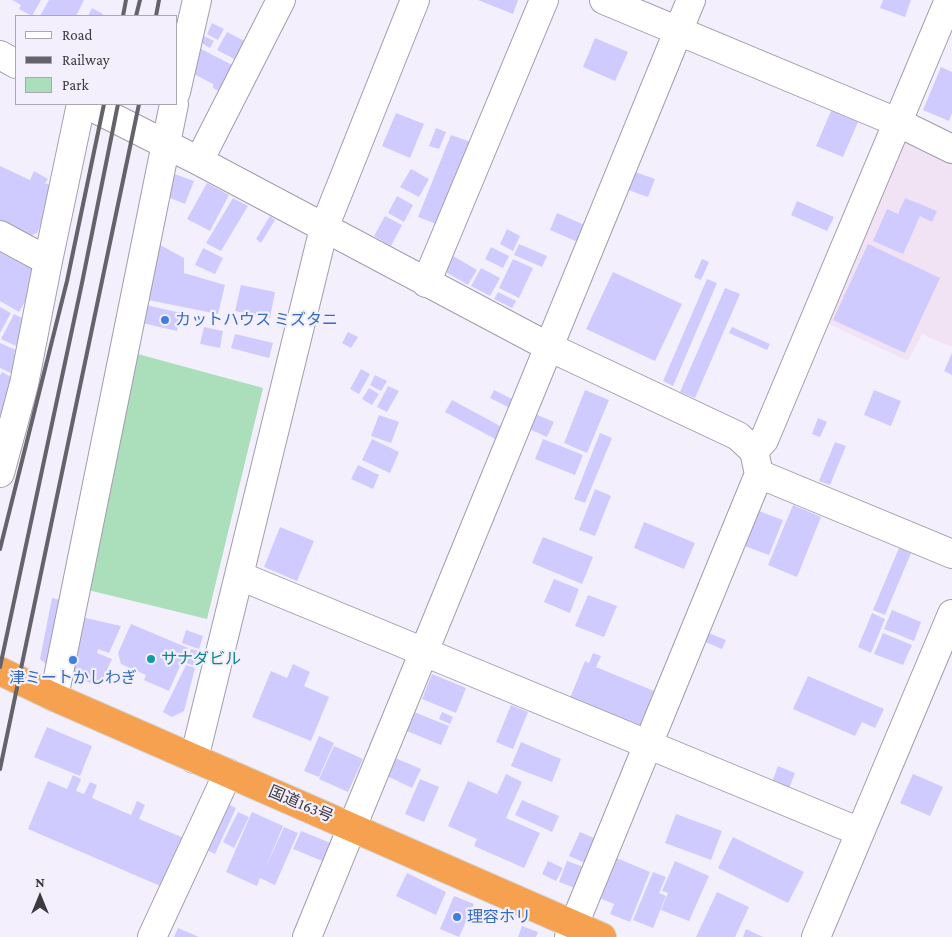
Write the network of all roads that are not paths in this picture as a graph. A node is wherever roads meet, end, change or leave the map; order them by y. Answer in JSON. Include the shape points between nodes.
{"nodes":[{"id":1,"x":197,"y":0,"type":"edge"},
{"id":2,"x":281,"y":0,"type":"edge"},
{"id":3,"x":415,"y":0,"type":"edge"},
{"id":4,"x":544,"y":0,"type":"edge"},
{"id":5,"x":604,"y":0,"type":"edge"},
{"id":6,"x":691,"y":0,"type":"edge"},
{"id":7,"x":949,"y":0,"type":"edge"},
{"id":8,"x":679,"y":30,"type":"junction"},
{"id":9,"x":0,"y":55,"type":"edge"},
{"id":10,"x":15,"y":63,"type":"edge"},
{"id":11,"x":178,"y":83,"type":"edge"},
{"id":12,"x":81,"y":105,"type":"edge"},
{"id":13,"x":88,"y":105,"type":"edge"},
{"id":14,"x":174,"y":105,"type":"edge"},
{"id":15,"x":898,"y":123,"type":"junction"},
{"id":16,"x":166,"y":144,"type":"junction"},
{"id":17,"x":952,"y":149,"type":"edge"},
{"id":18,"x":200,"y":161,"type":"junction"},
{"id":19,"x":324,"y":228,"type":"junction"},
{"id":20,"x":0,"y":236,"type":"edge"},
{"id":21,"x":48,"y":261,"type":"junction"},
{"id":22,"x":426,"y":283,"type":"junction"},
{"id":23,"x":549,"y":347,"type":"junction"},
{"id":24,"x":4,"y":439,"type":"edge"},
{"id":25,"x":757,"y":462,"type":"junction"},
{"id":26,"x":0,"y":473,"type":"edge"},
{"id":27,"x":952,"y":554,"type":"edge"},
{"id":28,"x":240,"y":576,"type":"junction"},
{"id":29,"x":952,"y":614,"type":"edge"},
{"id":30,"x":423,"y":652,"type":"junction"},
{"id":31,"x":945,"y":654,"type":"edge"},
{"id":32,"x":0,"y":671,"type":"edge"},
{"id":33,"x":54,"y":697,"type":"junction"},
{"id":34,"x":648,"y":745,"type":"junction"},
{"id":35,"x":194,"y":759,"type":"junction"},
{"id":36,"x":228,"y":773,"type":"junction"},
{"id":37,"x":353,"y":827,"type":"junction"},
{"id":38,"x":860,"y":832,"type":"junction"},
{"id":39,"x":572,"y":931,"type":"edge"},
{"id":40,"x":152,"y":937,"type":"edge"},
{"id":41,"x":307,"y":937,"type":"edge"},
{"id":42,"x":602,"y":937,"type":"edge"},
{"id":43,"x":816,"y":937,"type":"edge"}],
"edges":[{"from":1,"to":11,"type":"street"},
{"from":2,"to":18,"type":"street"},
{"from":3,"to":19,"type":"street"},
{"from":4,"to":22,"type":"street"},
{"from":5,"to":8,"type":"street"},
{"from":6,"to":8,"type":"street"},
{"from":7,"to":15,"type":"street"},
{"from":8,"to":15,"type":"street"},
{"from":8,"to":23,"type":"street"},
{"from":9,"to":10,"type":"street"},
{"from":12,"to":21,"type":"street"},
{"from":13,"to":16,"type":"street"},
{"from":14,"to":16,"type":"street"},
{"from":15,"to":17,"type":"street"},
{"from":15,"to":25,"type":"street"},
{"from":16,"to":18,"type":"street"},
{"from":16,"to":33,"type":"street"},
{"from":18,"to":19,"type":"street"},
{"from":19,"to":22,"type":"street"},
{"from":19,"to":28,"type":"street"},
{"from":20,"to":21,"type":"street"},
{"from":21,"to":24,"type":"street","via":[[24,384]]},
{"from":22,"to":23,"type":"street"},
{"from":23,"to":25,"type":"street","via":[[738,436]]},
{"from":23,"to":30,"type":"street"},
{"from":24,"to":26,"type":"street"},
{"from":25,"to":27,"type":"street"},
{"from":25,"to":34,"type":"street"},
{"from":28,"to":30,"type":"street"},
{"from":28,"to":35,"type":"street"},
{"from":29,"to":31,"type":"street"},
{"from":30,"to":34,"type":"street"},
{"from":30,"to":37,"type":"street"},
{"from":31,"to":38,"type":"street"},
{"from":32,"to":33,"type":"highway","name":"国道163号"},
{"from":33,"to":35,"type":"highway","name":"国道163号"},
{"from":34,"to":38,"type":"street"},
{"from":34,"to":39,"type":"street"},
{"from":35,"to":36,"type":"highway","name":"国道163号"},
{"from":36,"to":37,"type":"highway","name":"国道163号"},
{"from":36,"to":40,"type":"street"},
{"from":37,"to":39,"type":"highway","name":"国道163号"},
{"from":37,"to":41,"type":"street"},
{"from":38,"to":43,"type":"street"},
{"from":39,"to":42,"type":"highway","name":"国道163号"}]}
